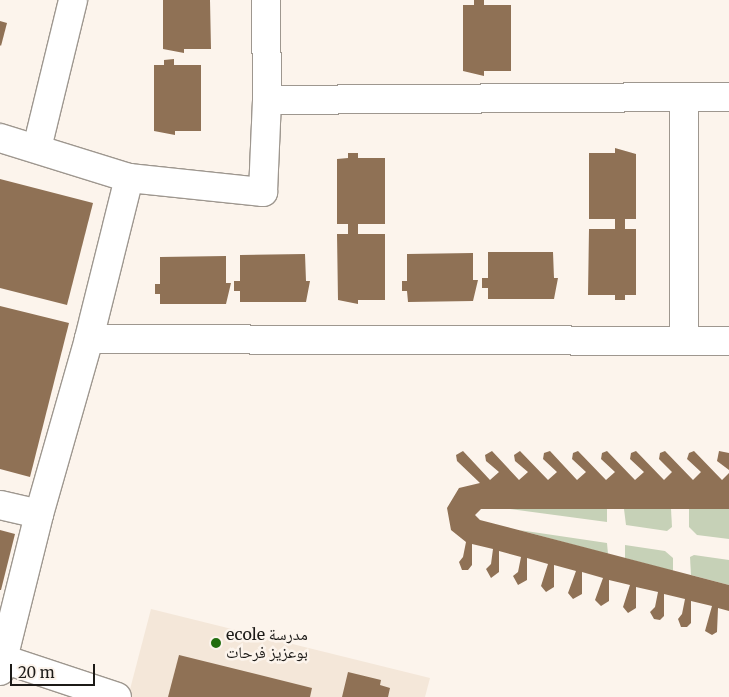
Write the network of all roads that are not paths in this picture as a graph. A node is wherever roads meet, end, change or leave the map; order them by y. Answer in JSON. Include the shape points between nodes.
{"nodes":[{"id":1,"x":73,"y":0,"type":"edge"},
{"id":2,"x":266,"y":0,"type":"edge"},
{"id":3,"x":729,"y":97,"type":"edge"},
{"id":4,"x":684,"y":99,"type":"junction"},
{"id":5,"x":267,"y":100,"type":"junction"},
{"id":6,"x":0,"y":138,"type":"edge"},
{"id":7,"x":37,"y":148,"type":"junction"},
{"id":8,"x":129,"y":178,"type":"junction"},
{"id":9,"x":90,"y":338,"type":"junction"},
{"id":10,"x":684,"y":340,"type":"junction"},
{"id":11,"x":729,"y":341,"type":"edge"},
{"id":12,"x":0,"y":505,"type":"edge"},
{"id":13,"x":39,"y":514,"type":"junction"},
{"id":14,"x":2,"y":665,"type":"edge"},
{"id":15,"x":117,"y":697,"type":"edge"}],
"edges":[{"from":1,"to":7,"type":"street"},
{"from":2,"to":5,"type":"street"},
{"from":3,"to":4,"type":"street"},
{"from":4,"to":5,"type":"street"},
{"from":4,"to":10,"type":"street"},
{"from":5,"to":8,"type":"street","via":[[263,192]]},
{"from":6,"to":7,"type":"street"},
{"from":7,"to":8,"type":"street"},
{"from":8,"to":9,"type":"street"},
{"from":9,"to":10,"type":"street"},
{"from":9,"to":13,"type":"street"},
{"from":10,"to":11,"type":"street"},
{"from":12,"to":13,"type":"street"},
{"from":13,"to":14,"type":"street"},
{"from":14,"to":15,"type":"street"}]}
